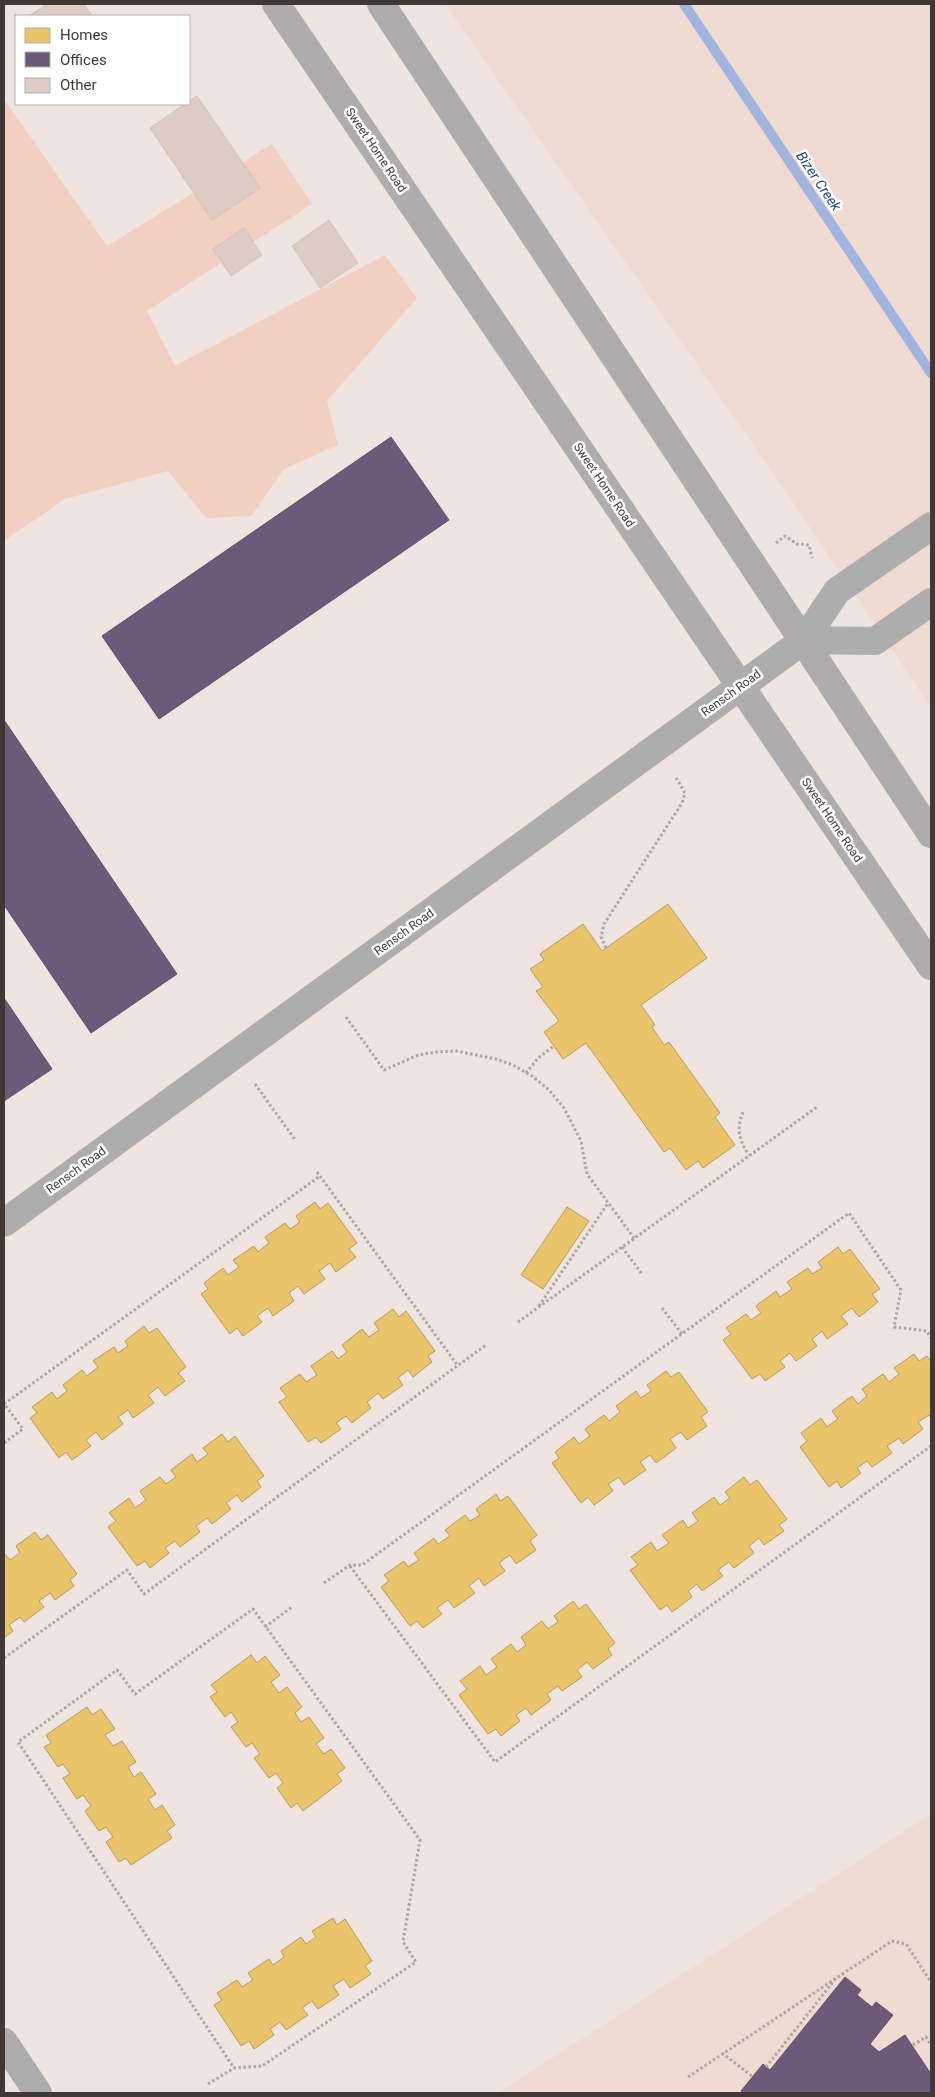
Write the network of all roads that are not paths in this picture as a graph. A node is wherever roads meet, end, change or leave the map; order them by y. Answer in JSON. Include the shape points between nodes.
{"nodes":[{"id":1,"x":276,"y":4,"type":"edge"},
{"id":2,"x":381,"y":4,"type":"edge"},
{"id":3,"x":931,"y":526,"type":"edge"},
{"id":4,"x":931,"y":602,"type":"edge"},
{"id":5,"x":804,"y":640,"type":"junction"},
{"id":6,"x":742,"y":686,"type":"junction"},
{"id":7,"x":931,"y":834,"type":"edge"},
{"id":8,"x":931,"y":966,"type":"edge"},
{"id":9,"x":4,"y":1223,"type":"edge"},
{"id":10,"x":4,"y":2042,"type":"edge"},
{"id":11,"x":38,"y":2093,"type":"edge"}],
"edges":[{"from":1,"to":6,"type":"main road","name":"Sweet Home Road"},
{"from":2,"to":5,"type":"main road"},
{"from":3,"to":5,"type":"street","name":"Rensch Road","via":[[837,591]]},
{"from":4,"to":5,"type":"street","via":[[875,640]]},
{"from":5,"to":6,"type":"street","name":"Rensch Road"},
{"from":5,"to":7,"type":"main road"},
{"from":6,"to":8,"type":"main road","name":"Sweet Home Road"},
{"from":6,"to":9,"type":"street","name":"Rensch Road"},
{"from":10,"to":11,"type":"street"}]}
